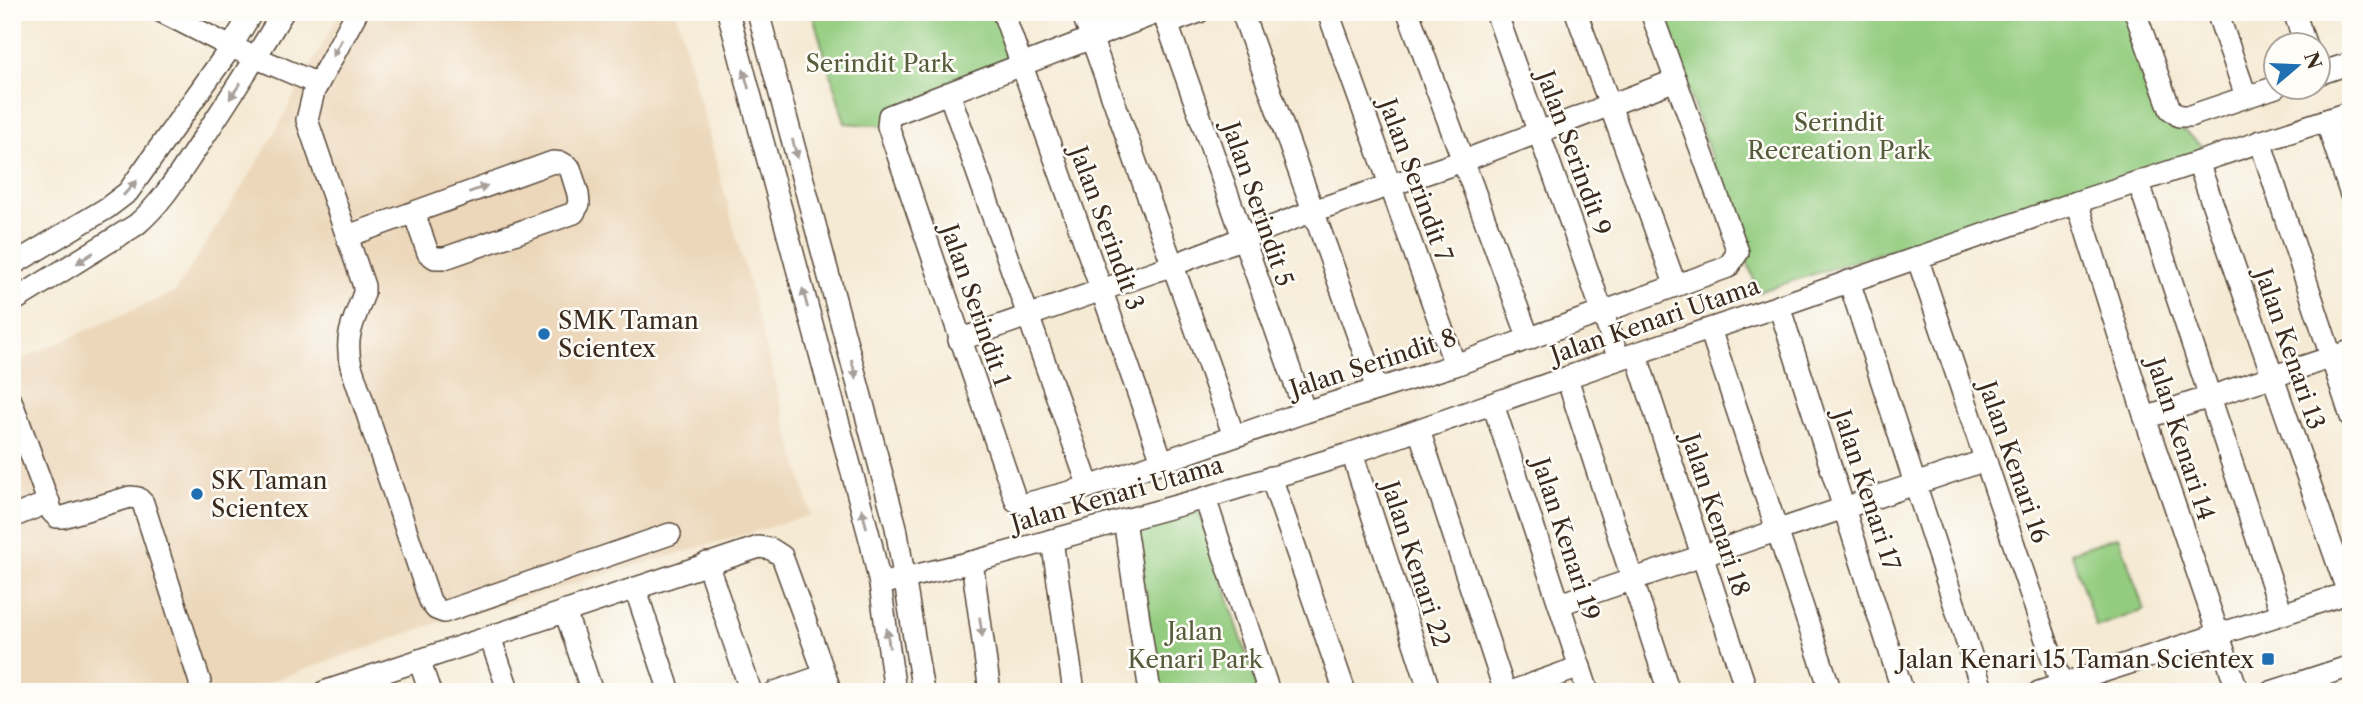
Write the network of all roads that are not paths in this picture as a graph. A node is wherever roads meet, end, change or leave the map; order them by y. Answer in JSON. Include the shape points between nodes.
{"nodes":[{"id":1,"x":162,"y":12,"type":"edge"},
{"id":2,"x":252,"y":12,"type":"edge"},
{"id":3,"x":283,"y":12,"type":"edge"},
{"id":4,"x":356,"y":12,"type":"edge"},
{"id":5,"x":728,"y":12,"type":"edge"},
{"id":6,"x":758,"y":12,"type":"edge"},
{"id":7,"x":1003,"y":12,"type":"edge"},
{"id":8,"x":1082,"y":12,"type":"edge"},
{"id":9,"x":1199,"y":12,"type":"edge"},
{"id":10,"x":1242,"y":12,"type":"edge"},
{"id":11,"x":1328,"y":12,"type":"edge"},
{"id":12,"x":1408,"y":12,"type":"edge"},
{"id":13,"x":1496,"y":12,"type":"edge"},
{"id":14,"x":1576,"y":12,"type":"edge"},
{"id":15,"x":1651,"y":12,"type":"edge"},
{"id":16,"x":2135,"y":12,"type":"edge"},
{"id":17,"x":2217,"y":12,"type":"edge"},
{"id":18,"x":2294,"y":12,"type":"edge"},
{"id":19,"x":1163,"y":16,"type":"edge"},
{"id":20,"x":2301,"y":32,"type":"edge"},
{"id":21,"x":1091,"y":37,"type":"junction"},
{"id":22,"x":231,"y":47,"type":"junction"},
{"id":23,"x":256,"y":57,"type":"junction"},
{"id":24,"x":2351,"y":63,"type":"edge"},
{"id":25,"x":1022,"y":66,"type":"junction"},
{"id":26,"x":2332,"y":69,"type":"edge"},
{"id":27,"x":1676,"y":80,"type":"junction"},
{"id":28,"x":318,"y":84,"type":"junction"},
{"id":29,"x":2262,"y":91,"type":"edge"},
{"id":30,"x":949,"y":93,"type":"junction"},
{"id":31,"x":2246,"y":96,"type":"junction"},
{"id":32,"x":1610,"y":105,"type":"junction"},
{"id":33,"x":2351,"y":112,"type":"edge"},
{"id":34,"x":2326,"y":120,"type":"junction"},
{"id":35,"x":1539,"y":132,"type":"junction"},
{"id":36,"x":2260,"y":141,"type":"junction"},
{"id":37,"x":1463,"y":161,"type":"junction"},
{"id":38,"x":2198,"y":162,"type":"junction"},
{"id":39,"x":2139,"y":183,"type":"junction"},
{"id":40,"x":1391,"y":186,"type":"junction"},
{"id":41,"x":2351,"y":195,"type":"edge"},
{"id":42,"x":2077,"y":202,"type":"junction"},
{"id":43,"x":1313,"y":211,"type":"junction"},
{"id":44,"x":414,"y":213,"type":"junction"},
{"id":45,"x":348,"y":236,"type":"junction"},
{"id":46,"x":1242,"y":239,"type":"junction"},
{"id":47,"x":1917,"y":257,"type":"junction"},
{"id":48,"x":12,"y":265,"type":"edge"},
{"id":49,"x":1172,"y":265,"type":"junction"},
{"id":50,"x":1849,"y":281,"type":"junction"},
{"id":51,"x":1675,"y":284,"type":"junction"},
{"id":52,"x":1102,"y":290,"type":"junction"},
{"id":53,"x":12,"y":302,"type":"edge"},
{"id":54,"x":1779,"y":306,"type":"junction"},
{"id":55,"x":1603,"y":311,"type":"junction"},
{"id":56,"x":1027,"y":316,"type":"junction"},
{"id":57,"x":1710,"y":328,"type":"junction"},
{"id":58,"x":1529,"y":339,"type":"junction"},
{"id":59,"x":960,"y":340,"type":"junction"},
{"id":60,"x":2341,"y":354,"type":"edge"},
{"id":61,"x":1628,"y":356,"type":"junction"},
{"id":62,"x":1455,"y":365,"type":"junction"},
{"id":63,"x":2272,"y":377,"type":"junction"},
{"id":64,"x":1567,"y":378,"type":"junction"},
{"id":65,"x":1377,"y":388,"type":"junction"},
{"id":66,"x":2209,"y":397,"type":"junction"},
{"id":67,"x":12,"y":404,"type":"edge"},
{"id":68,"x":1493,"y":404,"type":"junction"},
{"id":69,"x":1305,"y":412,"type":"junction"},
{"id":70,"x":2351,"y":416,"type":"edge"},
{"id":71,"x":2145,"y":418,"type":"junction"},
{"id":72,"x":1419,"y":430,"type":"junction"},
{"id":73,"x":1234,"y":436,"type":"junction"},
{"id":74,"x":1352,"y":453,"type":"junction"},
{"id":75,"x":1986,"y":460,"type":"junction"},
{"id":76,"x":1162,"y":461,"type":"junction"},
{"id":77,"x":1272,"y":477,"type":"junction"},
{"id":78,"x":1916,"y":482,"type":"junction"},
{"id":79,"x":1089,"y":487,"type":"junction"},
{"id":80,"x":1205,"y":498,"type":"junction"},
{"id":81,"x":1016,"y":501,"type":"joint"},
{"id":82,"x":49,"y":502,"type":"junction"},
{"id":83,"x":1845,"y":506,"type":"junction"},
{"id":84,"x":12,"y":517,"type":"edge"},
{"id":85,"x":1124,"y":520,"type":"junction"},
{"id":86,"x":1778,"y":530,"type":"junction"},
{"id":87,"x":670,"y":534,"type":"dead end"},
{"id":88,"x":1052,"y":540,"type":"junction"},
{"id":89,"x":1702,"y":557,"type":"junction"},
{"id":90,"x":972,"y":562,"type":"junction"},
{"id":91,"x":707,"y":564,"type":"junction"},
{"id":92,"x":905,"y":578,"type":"junction"},
{"id":93,"x":1633,"y":579,"type":"junction"},
{"id":94,"x":880,"y":584,"type":"junction"},
{"id":95,"x":635,"y":588,"type":"junction"},
{"id":96,"x":2349,"y":592,"type":"edge"},
{"id":97,"x":1560,"y":604,"type":"junction"},
{"id":98,"x":565,"y":611,"type":"junction"},
{"id":99,"x":2282,"y":614,"type":"junction"},
{"id":100,"x":2217,"y":635,"type":"junction"},
{"id":101,"x":490,"y":637,"type":"junction"},
{"id":102,"x":419,"y":660,"type":"junction"},
{"id":103,"x":2351,"y":666,"type":"edge"},
{"id":104,"x":1580,"y":667,"type":"junction"},
{"id":105,"x":828,"y":683,"type":"edge"},
{"id":106,"x":2061,"y":684,"type":"junction"},
{"id":107,"x":347,"y":688,"type":"edge"},
{"id":108,"x":200,"y":692,"type":"edge"},
{"id":109,"x":324,"y":692,"type":"edge"},
{"id":110,"x":430,"y":692,"type":"edge"},
{"id":111,"x":509,"y":692,"type":"edge"},
{"id":112,"x":592,"y":692,"type":"edge"},
{"id":113,"x":670,"y":692,"type":"edge"},
{"id":114,"x":751,"y":692,"type":"edge"},
{"id":115,"x":775,"y":692,"type":"edge"},
{"id":116,"x":895,"y":692,"type":"edge"},
{"id":117,"x":923,"y":692,"type":"edge"},
{"id":118,"x":990,"y":692,"type":"edge"},
{"id":119,"x":1074,"y":692,"type":"edge"},
{"id":120,"x":1150,"y":692,"type":"edge"},
{"id":121,"x":1269,"y":692,"type":"edge"},
{"id":122,"x":1346,"y":692,"type":"edge"},
{"id":123,"x":1430,"y":692,"type":"edge"},
{"id":124,"x":1508,"y":692,"type":"edge"},
{"id":125,"x":1588,"y":692,"type":"edge"},
{"id":126,"x":1669,"y":692,"type":"edge"},
{"id":127,"x":1747,"y":692,"type":"edge"},
{"id":128,"x":1831,"y":692,"type":"edge"},
{"id":129,"x":1903,"y":692,"type":"edge"},
{"id":130,"x":1983,"y":692,"type":"edge"},
{"id":131,"x":2039,"y":692,"type":"edge"},
{"id":132,"x":2238,"y":692,"type":"edge"},
{"id":133,"x":2271,"y":692,"type":"edge"}],
"edges":[{"from":1,"to":22,"type":"street"},
{"from":2,"to":22,"type":"street"},
{"from":3,"to":23,"type":"street"},
{"from":4,"to":28,"type":"street","one_way":true},
{"from":94,"to":5,"type":"street","one_way":true},
{"from":6,"to":92,"type":"street","one_way":true,"via":[[896,527]]},
{"from":7,"to":25,"type":"street","name":"Jalan Serindit 3"},
{"from":8,"to":21,"type":"street"},
{"from":9,"to":19,"type":"street"},
{"from":10,"to":43,"type":"street"},
{"from":11,"to":40,"type":"street","name":"Jalan Serindit 7"},
{"from":12,"to":37,"type":"street"},
{"from":13,"to":35,"type":"street","name":"Jalan Serindit 9"},
{"from":14,"to":32,"type":"street"},
{"from":15,"to":27,"type":"street"},
{"from":16,"to":31,"type":"street","via":[[2170,109],[2179,116]]},
{"from":17,"to":31,"type":"street"},
{"from":18,"to":20,"type":"street"},
{"from":19,"to":21,"type":"street"},
{"from":19,"to":46,"type":"street","name":"Jalan Serindit 5"},
{"from":21,"to":25,"type":"street"},
{"from":21,"to":49,"type":"street"},
{"from":22,"to":23,"type":"street"},
{"from":48,"to":22,"type":"street","one_way":true,"via":[[128,192]]},
{"from":23,"to":28,"type":"street"},
{"from":23,"to":53,"type":"street","one_way":true,"via":[[148,215]]},
{"from":24,"to":26,"type":"street"},
{"from":25,"to":30,"type":"street"},
{"from":25,"to":52,"type":"street","name":"Jalan Serindit 3"},
{"from":27,"to":32,"type":"street"},
{"from":27,"to":51,"type":"street","name":"Jalan Serindit 8","via":[[1738,252],[1728,267]]},
{"from":28,"to":45,"type":"street","via":[[307,120]]},
{"from":29,"to":31,"type":"street"},
{"from":30,"to":56,"type":"street"},
{"from":30,"to":59,"type":"street","name":"Jalan Serindit 1","via":[[897,111],[889,116],[888,126]]},
{"from":32,"to":35,"type":"street"},
{"from":32,"to":51,"type":"street"},
{"from":33,"to":34,"type":"street","name":"Jalan Kenari Utama"},
{"from":34,"to":36,"type":"street","name":"Jalan Kenari Utama"},
{"from":34,"to":41,"type":"street"},
{"from":35,"to":37,"type":"street"},
{"from":35,"to":55,"type":"street","name":"Jalan Serindit 9"},
{"from":36,"to":38,"type":"street","name":"Jalan Kenari Utama"},
{"from":36,"to":60,"type":"street"},
{"from":37,"to":40,"type":"street"},
{"from":37,"to":58,"type":"street"},
{"from":38,"to":39,"type":"street","name":"Jalan Kenari Utama"},
{"from":38,"to":63,"type":"street","name":"Jalan Kenari 13"},
{"from":39,"to":42,"type":"street","name":"Jalan Kenari Utama"},
{"from":39,"to":66,"type":"street"},
{"from":40,"to":43,"type":"street"},
{"from":40,"to":62,"type":"street","name":"Jalan Serindit 7"},
{"from":42,"to":47,"type":"street","name":"Jalan Kenari Utama"},
{"from":42,"to":71,"type":"street","name":"Jalan Kenari 14"},
{"from":43,"to":46,"type":"street"},
{"from":43,"to":65,"type":"street"},
{"from":44,"to":44,"type":"street","one_way":true,"via":[[553,162],[570,168],[579,204],[574,213],[445,258],[428,253]]},
{"from":44,"to":45,"type":"street"},
{"from":45,"to":87,"type":"street","via":[[364,286],[349,334],[351,366],[436,609],[444,612]]},
{"from":46,"to":49,"type":"street"},
{"from":46,"to":69,"type":"street","name":"Jalan Serindit 5"},
{"from":47,"to":50,"type":"street","name":"Jalan Kenari Utama"},
{"from":47,"to":75,"type":"street","name":"Jalan Kenari 16"},
{"from":49,"to":52,"type":"street"},
{"from":49,"to":73,"type":"street"},
{"from":50,"to":54,"type":"street","name":"Jalan Kenari Utama"},
{"from":50,"to":78,"type":"street"},
{"from":51,"to":55,"type":"street","name":"Jalan Serindit 8"},
{"from":52,"to":56,"type":"street"},
{"from":52,"to":76,"type":"street","name":"Jalan Serindit 3"},
{"from":54,"to":57,"type":"street","name":"Jalan Kenari Utama"},
{"from":54,"to":83,"type":"street","name":"Jalan Kenari 17"},
{"from":55,"to":58,"type":"street","name":"Jalan Serindit 8"},
{"from":55,"to":61,"type":"street","name":"Jalan Serindit 9"},
{"from":56,"to":59,"type":"street"},
{"from":56,"to":79,"type":"street"},
{"from":57,"to":61,"type":"street","name":"Jalan Kenari Utama"},
{"from":57,"to":86,"type":"street"},
{"from":58,"to":62,"type":"street","name":"Jalan Serindit 8"},
{"from":59,"to":81,"type":"street","name":"Jalan Serindit 1"},
{"from":60,"to":63,"type":"street"},
{"from":60,"to":70,"type":"street"},
{"from":61,"to":64,"type":"street","name":"Jalan Kenari Utama"},
{"from":61,"to":89,"type":"street","name":"Jalan Kenari 18"},
{"from":62,"to":65,"type":"street","name":"Jalan Serindit 8"},
{"from":63,"to":66,"type":"street"},
{"from":63,"to":96,"type":"street","name":"Jalan Kenari 13"},
{"from":64,"to":68,"type":"street","name":"Jalan Kenari Utama"},
{"from":64,"to":93,"type":"street"},
{"from":65,"to":69,"type":"street","name":"Jalan Serindit 8"},
{"from":66,"to":71,"type":"street"},
{"from":66,"to":99,"type":"street"},
{"from":67,"to":82,"type":"street"},
{"from":68,"to":72,"type":"street","name":"Jalan Kenari Utama"},
{"from":68,"to":97,"type":"street","name":"Jalan Kenari 19"},
{"from":69,"to":73,"type":"street","name":"Jalan Serindit 8"},
{"from":71,"to":100,"type":"street","name":"Jalan Kenari 14"},
{"from":72,"to":74,"type":"street","name":"Jalan Kenari Utama"},
{"from":72,"to":124,"type":"street"},
{"from":73,"to":76,"type":"street","name":"Jalan Serindit 8"},
{"from":74,"to":77,"type":"street","name":"Jalan Kenari Utama"},
{"from":74,"to":123,"type":"street","name":"Jalan Kenari 22"},
{"from":75,"to":78,"type":"street"},
{"from":75,"to":106,"type":"street","name":"Jalan Kenari 16"},
{"from":76,"to":79,"type":"street","name":"Jalan Serindit 8"},
{"from":77,"to":80,"type":"street","name":"Jalan Kenari Utama"},
{"from":77,"to":122,"type":"street"},
{"from":78,"to":83,"type":"street"},
{"from":78,"to":130,"type":"street"},
{"from":79,"to":81,"type":"street","name":"Jalan Serindit 8","via":[[1026,504]]},
{"from":80,"to":85,"type":"street","name":"Jalan Kenari Utama"},
{"from":80,"to":121,"type":"street"},
{"from":82,"to":84,"type":"street"},
{"from":82,"to":108,"type":"street","via":[[57,517],[130,497],[143,503]]},
{"from":83,"to":86,"type":"street"},
{"from":83,"to":129,"type":"street","name":"Jalan Kenari 17"},
{"from":85,"to":88,"type":"street","name":"Jalan Kenari Utama"},
{"from":85,"to":120,"type":"street"},
{"from":86,"to":89,"type":"street"},
{"from":86,"to":128,"type":"street"},
{"from":88,"to":90,"type":"street","name":"Jalan Kenari Utama"},
{"from":88,"to":119,"type":"street"},
{"from":89,"to":93,"type":"street"},
{"from":89,"to":127,"type":"street","name":"Jalan Kenari 18"},
{"from":90,"to":92,"type":"street","name":"Jalan Kenari Utama"},
{"from":90,"to":118,"type":"street","one_way":true},
{"from":91,"to":95,"type":"street"},
{"from":91,"to":105,"type":"street","via":[[759,547],[782,556]]},
{"from":91,"to":114,"type":"street"},
{"from":92,"to":94,"type":"street","name":"Jalan Kenari Utama"},
{"from":92,"to":117,"type":"street"},
{"from":93,"to":97,"type":"street"},
{"from":93,"to":126,"type":"street"},
{"from":116,"to":94,"type":"street","one_way":true},
{"from":95,"to":98,"type":"street"},
{"from":95,"to":113,"type":"street"},
{"from":96,"to":99,"type":"street"},
{"from":97,"to":104,"type":"street","name":"Jalan Kenari 19"},
{"from":98,"to":101,"type":"street"},
{"from":98,"to":112,"type":"street"},
{"from":99,"to":100,"type":"street"},
{"from":100,"to":106,"type":"street"},
{"from":100,"to":132,"type":"street","name":"Jalan Kenari 14"},
{"from":101,"to":102,"type":"street"},
{"from":101,"to":111,"type":"street"},
{"from":102,"to":107,"type":"street"},
{"from":102,"to":110,"type":"street"},
{"from":103,"to":133,"type":"street"},
{"from":104,"to":124,"type":"street"},
{"from":104,"to":125,"type":"street","name":"Jalan Kenari 19"},
{"from":105,"to":115,"type":"street"},
{"from":106,"to":131,"type":"street"},
{"from":107,"to":109,"type":"street"}]}
